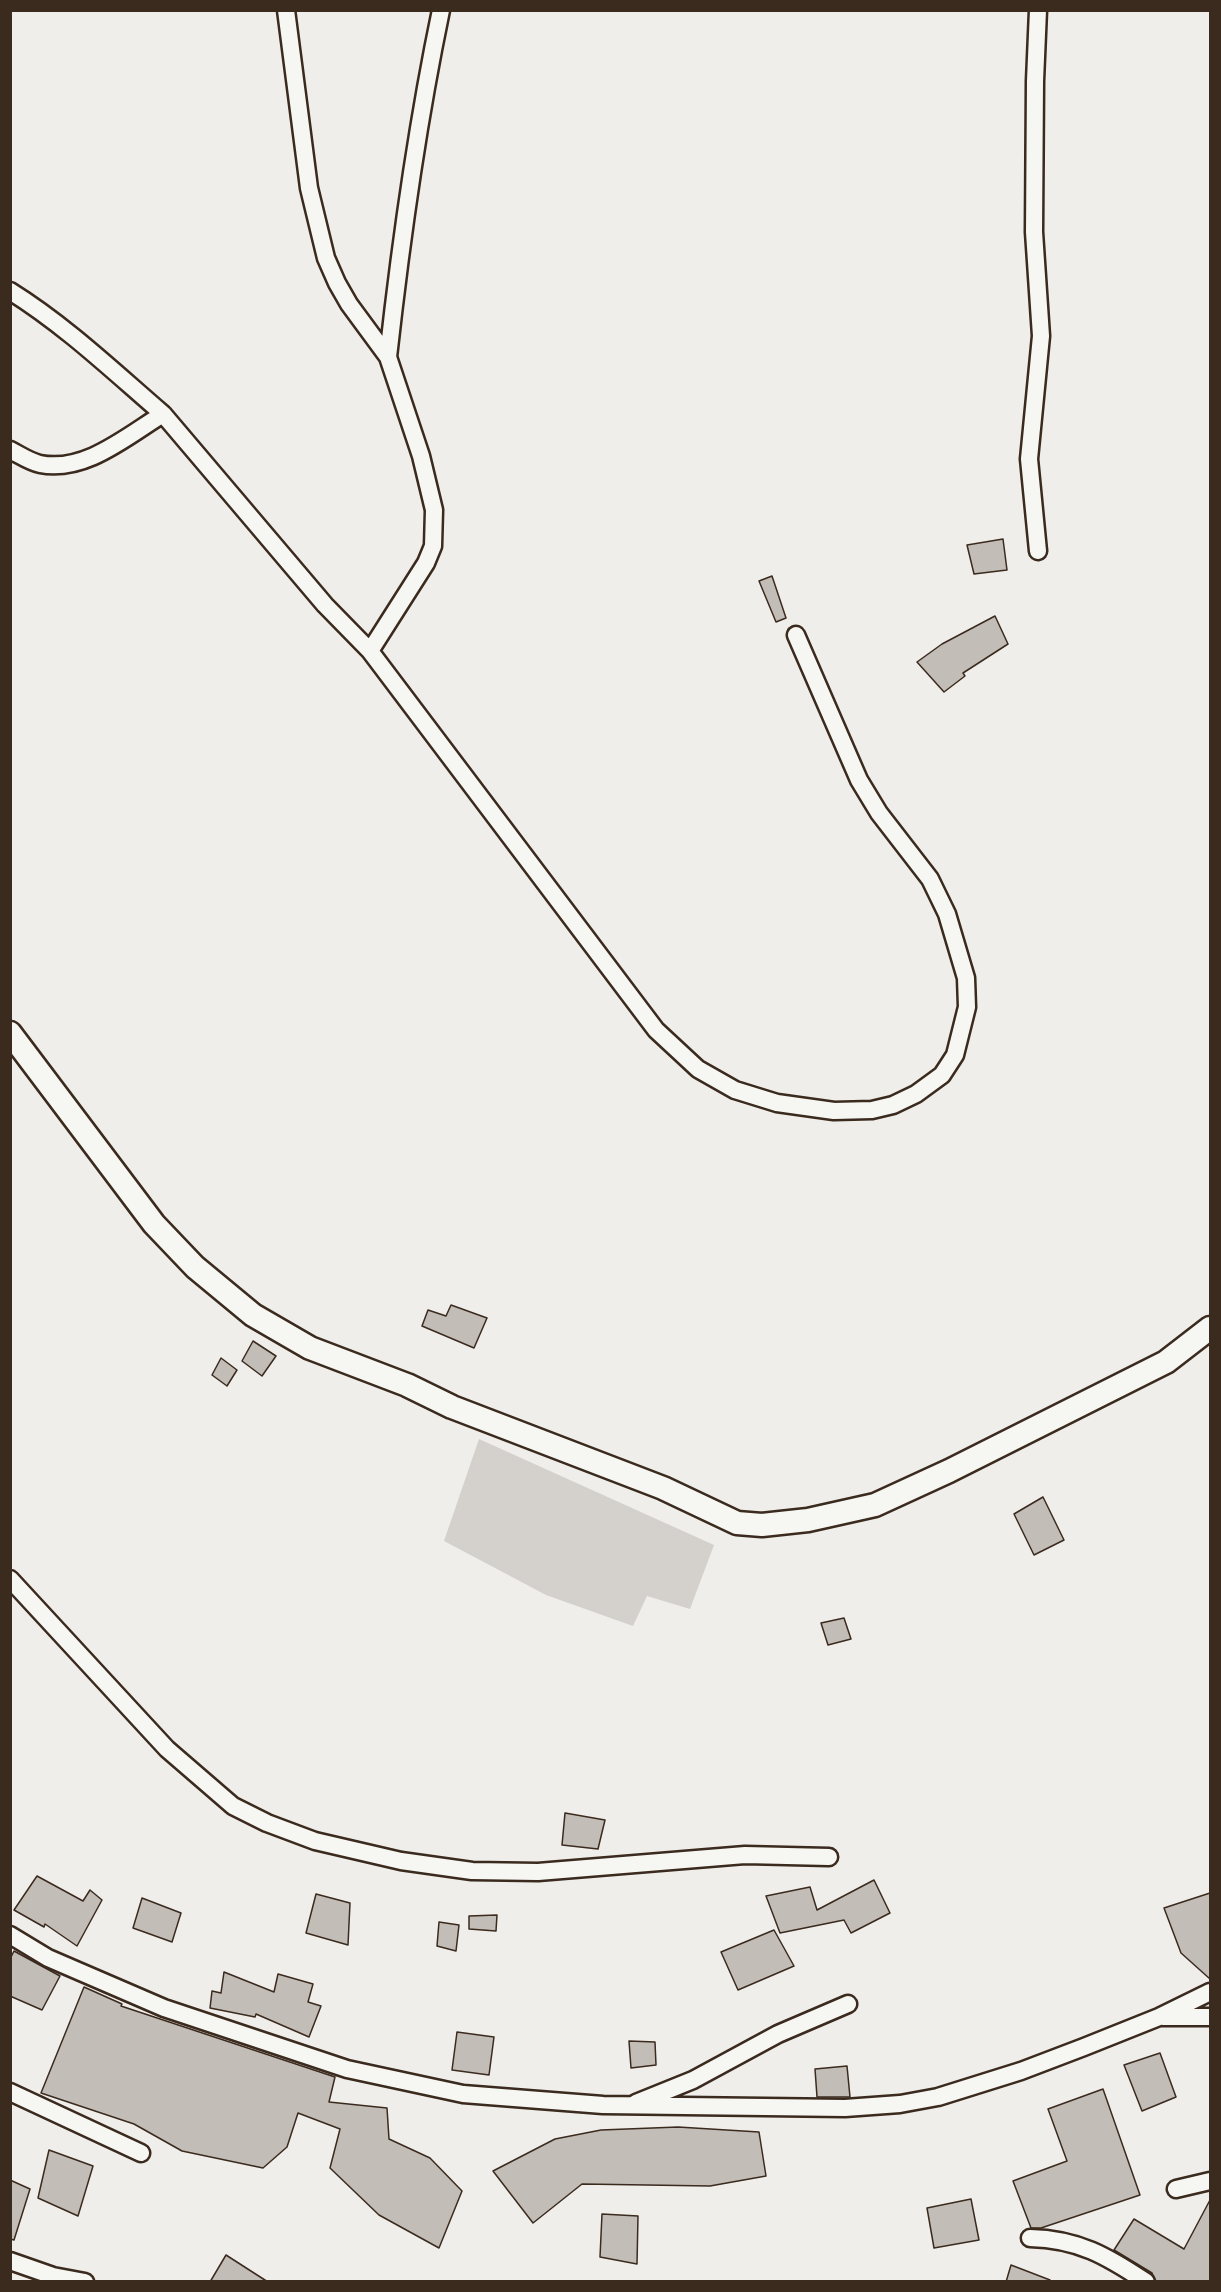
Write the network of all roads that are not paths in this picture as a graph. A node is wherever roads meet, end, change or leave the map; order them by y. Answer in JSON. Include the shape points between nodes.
{"nodes":[{"id":1,"x":286,"y":10,"type":"edge"},
{"id":2,"x":441,"y":10,"type":"edge"},
{"id":3,"x":1038,"y":10,"type":"edge"},
{"id":4,"x":10,"y":291,"type":"edge"},
{"id":5,"x":388,"y":357,"type":"junction"},
{"id":6,"x":163,"y":414,"type":"junction"},
{"id":7,"x":10,"y":450,"type":"edge"},
{"id":8,"x":1038,"y":551,"type":"dead end"},
{"id":9,"x":796,"y":635,"type":"dead end"},
{"id":10,"x":370,"y":651,"type":"junction"},
{"id":11,"x":10,"y":1033,"type":"edge"},
{"id":12,"x":1210,"y":1328,"type":"edge"},
{"id":13,"x":10,"y":1579,"type":"edge"},
{"id":14,"x":828,"y":1857,"type":"dead end"},
{"id":15,"x":10,"y":1935,"type":"edge"},
{"id":16,"x":1210,"y":1992,"type":"edge"},
{"id":17,"x":848,"y":2004,"type":"dead end"},
{"id":18,"x":1159,"y":2017,"type":"junction"},
{"id":19,"x":1210,"y":2017,"type":"edge"},
{"id":20,"x":10,"y":2092,"type":"edge"},
{"id":21,"x":630,"y":2106,"type":"junction"},
{"id":22,"x":141,"y":2153,"type":"dead end"},
{"id":23,"x":1210,"y":2181,"type":"edge"},
{"id":24,"x":1176,"y":2189,"type":"dead end"},
{"id":25,"x":1030,"y":2238,"type":"dead end"},
{"id":26,"x":10,"y":2261,"type":"edge"},
{"id":27,"x":85,"y":2282,"type":"edge"},
{"id":28,"x":1146,"y":2282,"type":"edge"}],
"edges":[{"from":1,"to":5,"type":"street","via":[[309,188],[326,258],[349,304]]},
{"from":2,"to":5,"type":"street","via":[[418,126]]},
{"from":3,"to":8,"type":"street","via":[[1034,232],[1041,336],[1029,451]]},
{"from":4,"to":6,"type":"street","via":[[55,321]]},
{"from":5,"to":10,"type":"street","via":[[430,488],[435,528],[433,546],[422,571]]},
{"from":6,"to":7,"type":"street","via":[[105,449],[73,463],[37,464]]},
{"from":6,"to":10,"type":"street","via":[[325,605]]},
{"from":9,"to":10,"type":"street","via":[[859,780],[930,879],[947,914],[966,978],[967,1008],[955,1055],[942,1075],[916,1094],[872,1110],[834,1111],[757,1098],[725,1085],[683,1057],[656,1030]]},
{"from":11,"to":12,"type":"main road","via":[[154,1224],[195,1267],[252,1315],[310,1348],[663,1488],[737,1523],[762,1525],[808,1520],[875,1505],[1166,1362]]},
{"from":13,"to":14,"type":"street","via":[[167,1749],[233,1806],[315,1841],[401,1861],[472,1871],[538,1872],[745,1856]]},
{"from":15,"to":21,"type":"street","via":[[48,1958],[164,2008],[347,2069],[463,2094]]},
{"from":16,"to":18,"type":"street"},
{"from":17,"to":21,"type":"street","via":[[778,2034],[693,2080]]},
{"from":18,"to":19,"type":"street"},
{"from":18,"to":21,"type":"street","via":[[1021,2071],[900,2104],[845,2108]]},
{"from":20,"to":22,"type":"street"},
{"from":23,"to":24,"type":"street"},
{"from":25,"to":28,"type":"street","via":[[1080,2245]]},
{"from":26,"to":27,"type":"street"}]}
